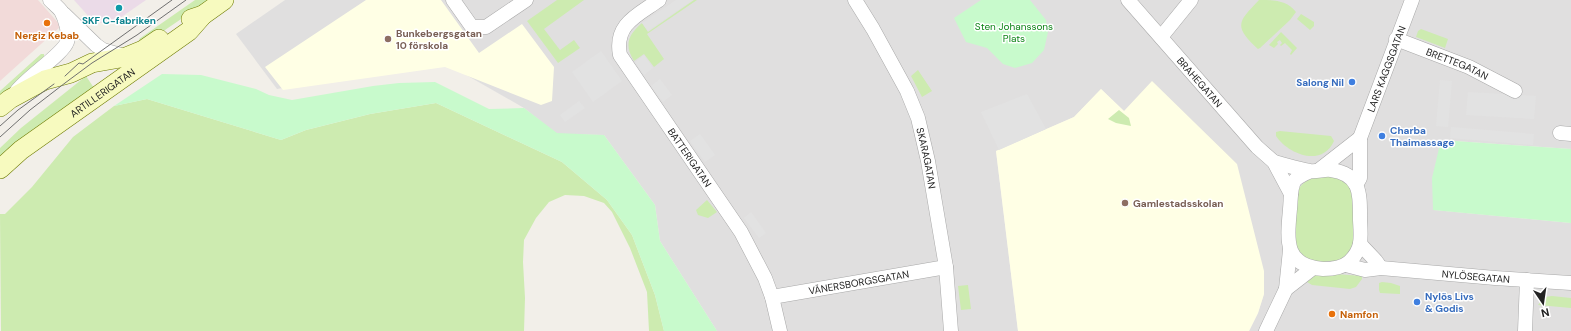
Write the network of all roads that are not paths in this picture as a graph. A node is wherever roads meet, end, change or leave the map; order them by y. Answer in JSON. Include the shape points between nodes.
{"nodes":[{"id":1,"x":50,"y":0,"type":"edge"},
{"id":2,"x":224,"y":0,"type":"edge"},
{"id":3,"x":453,"y":0,"type":"edge"},
{"id":4,"x":526,"y":0,"type":"edge"},
{"id":5,"x":659,"y":0,"type":"edge"},
{"id":6,"x":855,"y":0,"type":"edge"},
{"id":7,"x":1128,"y":0,"type":"edge"},
{"id":8,"x":1191,"y":0,"type":"edge"},
{"id":9,"x":1412,"y":0,"type":"edge"},
{"id":10,"x":62,"y":12,"type":"junction"},
{"id":11,"x":203,"y":14,"type":"junction"},
{"id":12,"x":1161,"y":37,"type":"junction"},
{"id":13,"x":1396,"y":39,"type":"junction"},
{"id":14,"x":126,"y":57,"type":"junction"},
{"id":15,"x":144,"y":64,"type":"junction"},
{"id":16,"x":1516,"y":92,"type":"dead end"},
{"id":17,"x":5,"y":103,"type":"edge"},
{"id":18,"x":1360,"y":138,"type":"junction"},
{"id":19,"x":1274,"y":162,"type":"junction"},
{"id":20,"x":0,"y":169,"type":"edge"},
{"id":21,"x":1315,"y":170,"type":"junction"},
{"id":22,"x":1356,"y":185,"type":"junction"},
{"id":23,"x":1291,"y":194,"type":"junction"},
{"id":24,"x":1360,"y":244,"type":"junction"},
{"id":25,"x":1290,"y":250,"type":"junction"},
{"id":26,"x":1346,"y":265,"type":"junction"},
{"id":27,"x":946,"y":267,"type":"junction"},
{"id":28,"x":1313,"y":268,"type":"junction"},
{"id":29,"x":1380,"y":268,"type":"junction"},
{"id":30,"x":1527,"y":280,"type":"junction"},
{"id":31,"x":1571,"y":283,"type":"edge"},
{"id":32,"x":1286,"y":289,"type":"junction"},
{"id":33,"x":772,"y":297,"type":"junction"},
{"id":34,"x":780,"y":331,"type":"edge"},
{"id":35,"x":951,"y":331,"type":"edge"},
{"id":36,"x":1266,"y":331,"type":"edge"},
{"id":37,"x":1525,"y":331,"type":"edge"}],
"edges":[{"from":1,"to":10,"type":"street"},
{"from":2,"to":11,"type":"main road","name":"ARTILLERIGATAN"},
{"from":3,"to":4,"type":"street","via":[[472,27],[486,28]]},
{"from":5,"to":33,"type":"street","name":"BATTERIGATAN","via":[[632,19],[621,31],[618,47],[620,55],[731,216],[765,278]]},
{"from":6,"to":27,"type":"street","name":"SKARAGATAN","via":[[907,91],[918,118]]},
{"from":7,"to":12,"type":"street","name":"BRAHEGATAN"},
{"from":8,"to":12,"type":"street"},
{"from":9,"to":13,"type":"street","name":"LARS KAGGSGATAN"},
{"from":10,"to":14,"type":"street","via":[[103,50]]},
{"from":10,"to":17,"type":"street","via":[[68,35],[67,42],[22,83]]},
{"from":11,"to":14,"type":"main road","name":"ARTILLERIGATAN","via":[[184,22],[143,50]]},
{"from":11,"to":15,"type":"main road","name":"ARTILLERIGATAN","via":[[189,31]]},
{"from":12,"to":19,"type":"street","name":"BRAHEGATAN","via":[[1257,147]]},
{"from":13,"to":16,"type":"street","name":"BRETTEGATAN","via":[[1469,67]]},
{"from":13,"to":18,"type":"street","name":"LARS KAGGSGATAN"},
{"from":14,"to":15,"type":"street"},
{"from":14,"to":17,"type":"main road","name":"ARTILLERIGATAN","via":[[85,66],[45,80]]},
{"from":15,"to":20,"type":"main road","name":"ARTILLERIGATAN","via":[[21,150]]},
{"from":18,"to":21,"type":"street"},
{"from":18,"to":22,"type":"street","name":"LARS KAGGSGATAN","via":[[1360,178]]},
{"from":19,"to":21,"type":"street","name":"BRAHEGATAN"},
{"from":19,"to":23,"type":"street","name":"BRAHEGATAN"},
{"from":21,"to":22,"type":"street","via":[[1338,171],[1352,179]]},
{"from":21,"to":23,"type":"street","via":[[1296,180]]},
{"from":22,"to":24,"type":"street","via":[[1360,193]]},
{"from":23,"to":25,"type":"street","via":[[1288,239]]},
{"from":24,"to":26,"type":"street","via":[[1354,257]]},
{"from":24,"to":29,"type":"street"},
{"from":25,"to":28,"type":"street","via":[[1301,264]]},
{"from":25,"to":32,"type":"street"},
{"from":26,"to":28,"type":"street","via":[[1329,269]]},
{"from":26,"to":29,"type":"street","name":"NYLÖSEGATAN","via":[[1365,270]]},
{"from":27,"to":33,"type":"street","name":"VÄNERSBORGSGATAN"},
{"from":27,"to":35,"type":"street","name":"SKARAGATAN"},
{"from":28,"to":32,"type":"street"},
{"from":29,"to":30,"type":"street","name":"NYLÖSEGATAN"},
{"from":30,"to":31,"type":"street","name":"NYLÖSEGATAN"},
{"from":30,"to":37,"type":"street"},
{"from":32,"to":36,"type":"street"},
{"from":33,"to":34,"type":"street","name":"BATTERIGATAN"}]}
